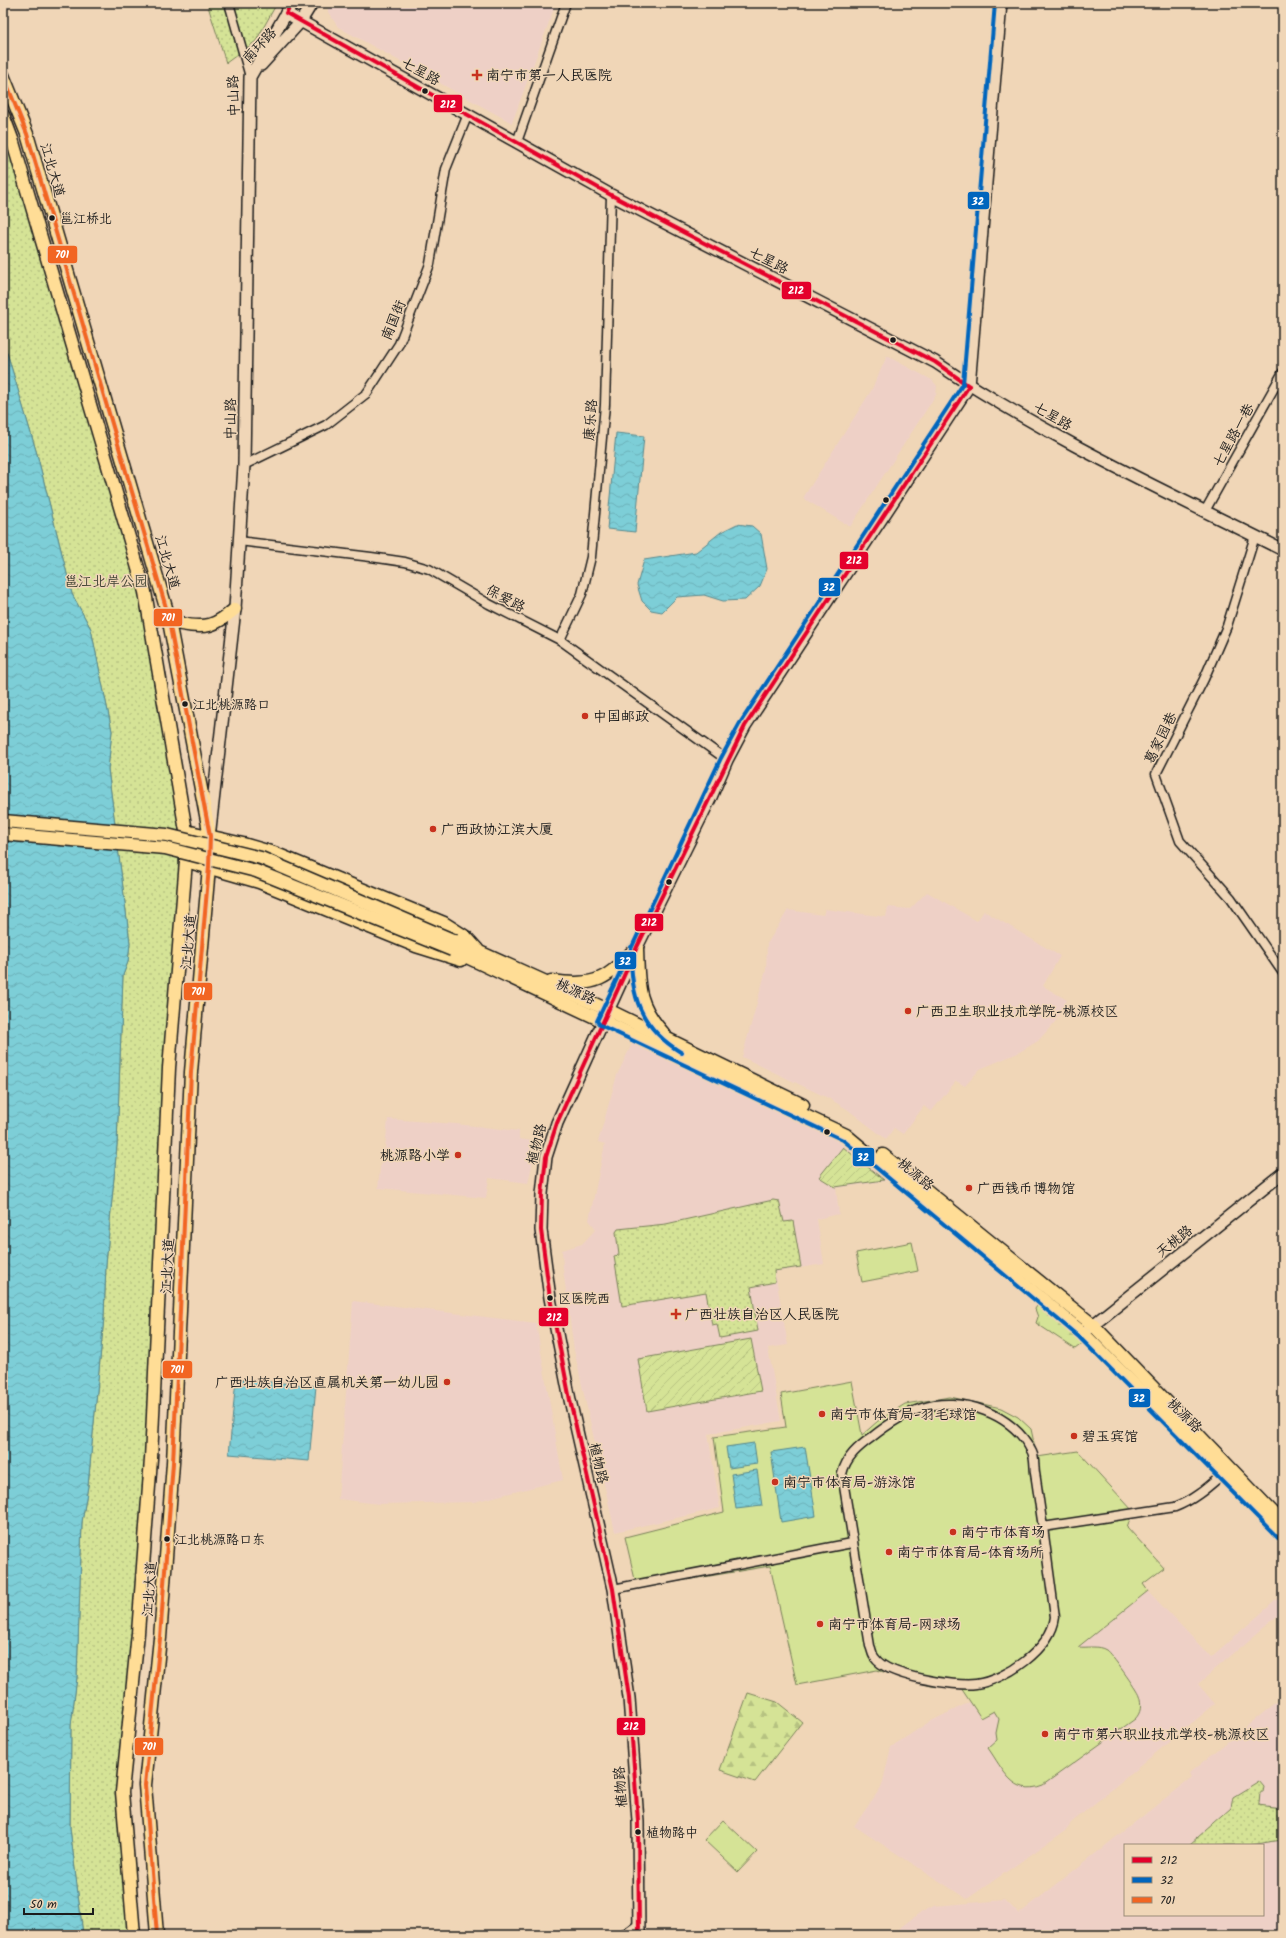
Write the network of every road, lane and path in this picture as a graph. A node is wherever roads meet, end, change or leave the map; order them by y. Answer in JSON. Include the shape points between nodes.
{"nodes":[{"id":1,"x":229,"y":3,"type":"edge"},
{"id":2,"x":292,"y":3,"type":"edge"},
{"id":3,"x":312,"y":3,"type":"edge"},
{"id":4,"x":566,"y":3,"type":"edge"},
{"id":5,"x":1001,"y":3,"type":"edge"},
{"id":6,"x":286,"y":13,"type":"junction"},
{"id":7,"x":301,"y":21,"type":"junction"},
{"id":8,"x":3,"y":75,"type":"edge"},
{"id":9,"x":250,"y":77,"type":"junction"},
{"id":10,"x":468,"y":114,"type":"junction"},
{"id":11,"x":3,"y":115,"type":"edge"},
{"id":12,"x":517,"y":142,"type":"junction"},
{"id":13,"x":611,"y":195,"type":"junction"},
{"id":14,"x":1283,"y":372,"type":"edge"},
{"id":15,"x":969,"y":386,"type":"junction"},
{"id":16,"x":244,"y":465,"type":"junction"},
{"id":17,"x":1205,"y":511,"type":"junction"},
{"id":18,"x":1256,"y":536,"type":"junction"},
{"id":19,"x":239,"y":541,"type":"junction"},
{"id":20,"x":1283,"y":550,"type":"edge"},
{"id":21,"x":235,"y":609,"type":"junction"},
{"id":22,"x":167,"y":611,"type":"junction"},
{"id":23,"x":560,"y":640,"type":"junction"},
{"id":24,"x":727,"y":760,"type":"junction"},
{"id":25,"x":3,"y":821,"type":"edge"},
{"id":26,"x":186,"y":831,"type":"junction"},
{"id":27,"x":3,"y":834,"type":"edge"},
{"id":28,"x":210,"y":836,"type":"junction"},
{"id":29,"x":186,"y":861,"type":"junction"},
{"id":30,"x":210,"y":867,"type":"junction"},
{"id":31,"x":453,"y":946,"type":"junction"},
{"id":32,"x":637,"y":947,"type":"junction"},
{"id":33,"x":483,"y":959,"type":"junction"},
{"id":34,"x":1283,"y":973,"type":"edge"},
{"id":35,"x":539,"y":980,"type":"junction"},
{"id":36,"x":605,"y":1015,"type":"junction"},
{"id":37,"x":671,"y":1041,"type":"junction"},
{"id":38,"x":1283,"y":1173,"type":"edge"},
{"id":39,"x":1093,"y":1325,"type":"junction"},
{"id":40,"x":1083,"y":1333,"type":"junction"},
{"id":41,"x":1223,"y":1474,"type":"junction"},
{"id":42,"x":1283,"y":1523,"type":"edge"},
{"id":43,"x":1043,"y":1527,"type":"junction"},
{"id":44,"x":1283,"y":1535,"type":"edge"},
{"id":45,"x":852,"y":1543,"type":"junction"},
{"id":46,"x":613,"y":1589,"type":"junction"},
{"id":47,"x":639,"y":1929,"type":"edge"},
{"id":48,"x":134,"y":1935,"type":"edge"},
{"id":49,"x":157,"y":1935,"type":"edge"},
{"id":50,"x":624,"y":1935,"type":"edge"}],
"edges":[{"from":1,"to":9,"type":"street","name":"中山路"},
{"from":2,"to":6,"type":"main road","name":"南环路"},
{"from":3,"to":7,"type":"main road","name":"南环路"},
{"from":4,"to":12,"type":"street"},
{"from":5,"to":15,"type":"main road"},
{"from":6,"to":7,"type":"main road","name":"七星路"},
{"from":6,"to":9,"type":"main road","name":"南环路"},
{"from":7,"to":9,"type":"main road","name":"南环路"},
{"from":7,"to":10,"type":"main road","name":"七星路"},
{"from":8,"to":22,"type":"main road","name":"江北大道","via":[[27,134]]},
{"from":9,"to":16,"type":"main road","name":"中山路"},
{"from":10,"to":12,"type":"main road","name":"七星路"},
{"from":10,"to":16,"type":"street","name":"南国街","via":[[446,169],[430,264],[399,344],[367,393],[326,425]]},
{"from":11,"to":26,"type":"main road","name":"江北大道","via":[[145,592]]},
{"from":12,"to":13,"type":"main road","name":"七星路"},
{"from":13,"to":15,"type":"main road","name":"七星路","via":[[935,362]]},
{"from":13,"to":23,"type":"street","name":"康乐路","via":[[605,405],[591,557],[582,594]]},
{"from":14,"to":17,"type":"street","name":"七星路一巷"},
{"from":15,"to":17,"type":"main road","name":"七星路","via":[[1098,458]]},
{"from":15,"to":24,"type":"main road","name":"植物路","via":[[745,726]]},
{"from":16,"to":19,"type":"main road","name":"中山路"},
{"from":17,"to":18,"type":"main road","name":"七星路"},
{"from":18,"to":20,"type":"main road","name":"七星路"},
{"from":18,"to":34,"type":"street","name":"葛家园巷","via":[[1227,626],[1156,774],[1180,841],[1231,898]]},
{"from":19,"to":21,"type":"main road","name":"中山路"},
{"from":19,"to":23,"type":"street","name":"保爱路","via":[[405,562],[429,569]]},
{"from":21,"to":22,"type":"main road","via":[[220,622],[206,627],[181,624]]},
{"from":21,"to":28,"type":"main road","name":"中山路"},
{"from":22,"to":28,"type":"main road","name":"江北大道"},
{"from":23,"to":24,"type":"street","name":"保爱路"},
{"from":24,"to":32,"type":"main road","name":"植物路"},
{"from":25,"to":31,"type":"main road","bridge":true,"via":[[167,835],[261,858]]},
{"from":26,"to":28,"type":"main road"},
{"from":26,"to":29,"type":"main road","name":"江北大道"},
{"from":27,"to":31,"type":"main road","bridge":true,"via":[[165,848],[256,871]]},
{"from":28,"to":30,"type":"main road","name":"江北大道"},
{"from":28,"to":33,"type":"main road","via":[[274,853],[444,923],[466,938]]},
{"from":29,"to":30,"type":"main road"},
{"from":29,"to":48,"type":"main road","name":"江北大道","via":[[169,1068],[151,1459],[138,1633],[122,1792]]},
{"from":30,"to":33,"type":"main road","via":[[259,882],[451,958]]},
{"from":30,"to":49,"type":"main road","name":"江北大道","via":[[191,1072],[173,1463],[160,1638],[145,1785]]},
{"from":31,"to":33,"type":"main road","name":"桃源路"},
{"from":32,"to":35,"type":"main road","via":[[603,979],[584,983]]},
{"from":32,"to":36,"type":"main road","name":"植物路"},
{"from":32,"to":37,"type":"main road","via":[[638,984],[643,1002],[651,1020]]},
{"from":33,"to":35,"type":"main road","name":"桃源路"},
{"from":33,"to":36,"type":"main road","name":"桃源路"},
{"from":35,"to":36,"type":"main road","name":"桃源路"},
{"from":36,"to":37,"type":"main road","name":"桃源路"},
{"from":36,"to":40,"type":"main road","name":"桃源路","via":[[846,1135]]},
{"from":36,"to":46,"type":"main road","name":"植物路","via":[[557,1123],[546,1157],[541,1230],[550,1298],[570,1400]]},
{"from":37,"to":39,"type":"main road","name":"桃源路","via":[[850,1129]]},
{"from":38,"to":39,"type":"main road","name":"天桃路"},
{"from":39,"to":40,"type":"main road","name":"天桃路"},
{"from":39,"to":42,"type":"main road","name":"桃源路"},
{"from":40,"to":41,"type":"main road","name":"桃源路"},
{"from":41,"to":43,"type":"street","via":[[1199,1494],[1175,1507]]},
{"from":41,"to":44,"type":"main road","name":"桃源路"},
{"from":43,"to":45,"type":"street","via":[[1032,1453],[1021,1436],[1003,1419],[978,1409],[952,1404],[923,1407],[904,1415],[866,1441],[845,1463],[842,1474]]},
{"from":43,"to":45,"type":"street","via":[[1055,1617],[1054,1628],[1030,1657],[1008,1673],[976,1684],[943,1683],[911,1676],[886,1667],[875,1658],[870,1646]]},
{"from":45,"to":46,"type":"street"},
{"from":46,"to":47,"type":"main road","name":"植物路","via":[[629,1698],[638,1822]]},
{"from":47,"to":50,"type":"street","name":"植物路"}]}
